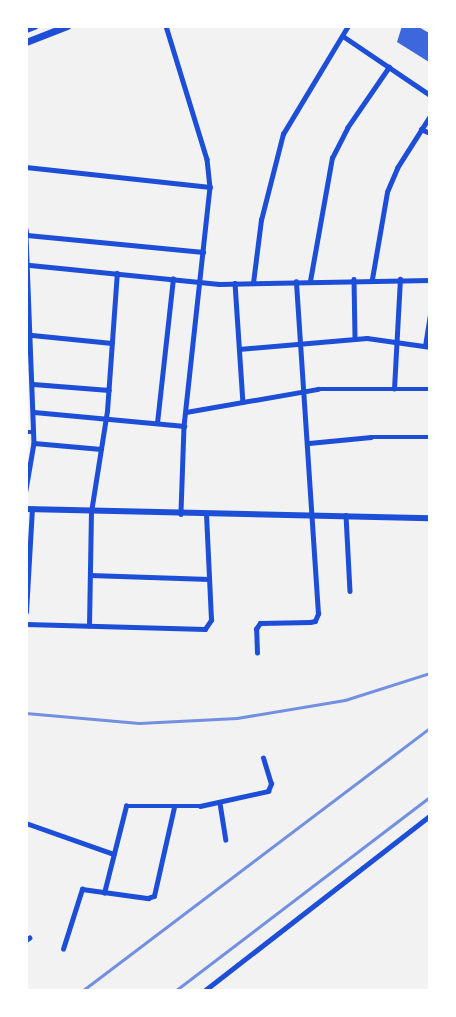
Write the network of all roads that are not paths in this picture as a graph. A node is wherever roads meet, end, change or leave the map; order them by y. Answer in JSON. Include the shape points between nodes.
{"nodes":[{"id":1,"x":34,"y":26,"type":"edge"},
{"id":2,"x":67,"y":26,"type":"edge"},
{"id":3,"x":166,"y":26,"type":"edge"},
{"id":4,"x":347,"y":27,"type":"edge"},
{"id":5,"x":26,"y":29,"type":"edge"},
{"id":6,"x":343,"y":36,"type":"junction"},
{"id":7,"x":26,"y":42,"type":"edge"},
{"id":8,"x":388,"y":67,"type":"junction"},
{"id":9,"x":430,"y":95,"type":"edge"},
{"id":10,"x":430,"y":116,"type":"edge"},
{"id":11,"x":421,"y":129,"type":"junction"},
{"id":12,"x":430,"y":134,"type":"edge"},
{"id":13,"x":26,"y":167,"type":"edge"},
{"id":14,"x":210,"y":187,"type":"junction"},
{"id":15,"x":26,"y":229,"type":"edge"},
{"id":16,"x":26,"y":235,"type":"edge"},
{"id":17,"x":203,"y":252,"type":"junction"},
{"id":18,"x":30,"y":265,"type":"junction"},
{"id":19,"x":118,"y":274,"type":"junction"},
{"id":20,"x":173,"y":279,"type":"junction"},
{"id":21,"x":354,"y":279,"type":"junction"},
{"id":22,"x":372,"y":279,"type":"junction"},
{"id":23,"x":400,"y":279,"type":"junction"},
{"id":24,"x":430,"y":280,"type":"edge"},
{"id":25,"x":310,"y":281,"type":"junction"},
{"id":26,"x":200,"y":282,"type":"junction"},
{"id":27,"x":253,"y":282,"type":"junction"},
{"id":28,"x":296,"y":282,"type":"junction"},
{"id":29,"x":235,"y":283,"type":"junction"},
{"id":30,"x":29,"y":302,"type":"edge"},
{"id":31,"x":430,"y":313,"type":"edge"},
{"id":32,"x":32,"y":335,"type":"junction"},
{"id":33,"x":355,"y":339,"type":"junction"},
{"id":34,"x":396,"y":342,"type":"junction"},
{"id":35,"x":112,"y":343,"type":"junction"},
{"id":36,"x":303,"y":343,"type":"junction"},
{"id":37,"x":427,"y":346,"type":"edge"},
{"id":38,"x":240,"y":349,"type":"junction"},
{"id":39,"x":33,"y":384,"type":"junction"},
{"id":40,"x":394,"y":389,"type":"junction"},
{"id":41,"x":430,"y":389,"type":"edge"},
{"id":42,"x":109,"y":390,"type":"junction"},
{"id":43,"x":305,"y":391,"type":"junction"},
{"id":44,"x":243,"y":402,"type":"junction"},
{"id":45,"x":34,"y":412,"type":"junction"},
{"id":46,"x":186,"y":412,"type":"junction"},
{"id":47,"x":106,"y":419,"type":"junction"},
{"id":48,"x":156,"y":423,"type":"junction"},
{"id":49,"x":184,"y":426,"type":"junction"},
{"id":50,"x":26,"y":432,"type":"edge"},
{"id":51,"x":34,"y":432,"type":"junction"},
{"id":52,"x":430,"y":437,"type":"edge"},
{"id":53,"x":34,"y":443,"type":"junction"},
{"id":54,"x":309,"y":443,"type":"junction"},
{"id":55,"x":101,"y":449,"type":"junction"},
{"id":56,"x":26,"y":490,"type":"edge"},
{"id":57,"x":29,"y":509,"type":"edge"},
{"id":58,"x":91,"y":512,"type":"junction"},
{"id":59,"x":181,"y":514,"type":"junction"},
{"id":60,"x":206,"y":515,"type":"junction"},
{"id":61,"x":314,"y":515,"type":"junction"},
{"id":62,"x":346,"y":515,"type":"junction"},
{"id":63,"x":430,"y":518,"type":"edge"},
{"id":64,"x":27,"y":571,"type":"edge"},
{"id":65,"x":90,"y":575,"type":"junction"},
{"id":66,"x":209,"y":579,"type":"junction"},
{"id":67,"x":350,"y":591,"type":"dead end"},
{"id":68,"x":26,"y":612,"type":"edge"},
{"id":69,"x":26,"y":624,"type":"edge"},
{"id":70,"x":89,"y":626,"type":"junction"},
{"id":71,"x":257,"y":653,"type":"dead end"},
{"id":72,"x":263,"y":758,"type":"dead end"},
{"id":73,"x":220,"y":803,"type":"junction"},
{"id":74,"x":174,"y":807,"type":"junction"},
{"id":75,"x":430,"y":816,"type":"edge"},
{"id":76,"x":26,"y":823,"type":"edge"},
{"id":77,"x":226,"y":840,"type":"dead end"},
{"id":78,"x":114,"y":854,"type":"junction"},
{"id":79,"x":104,"y":893,"type":"junction"},
{"id":80,"x":63,"y":949,"type":"dead end"},
{"id":81,"x":204,"y":991,"type":"edge"}],
"edges":[{"from":1,"to":5,"type":"main road"},
{"from":2,"to":7,"type":"main road"},
{"from":3,"to":14,"type":"street","via":[[207,159]]},
{"from":4,"to":6,"type":"street"},
{"from":6,"to":8,"type":"street"},
{"from":6,"to":27,"type":"street","via":[[283,134],[261,220]]},
{"from":8,"to":9,"type":"street"},
{"from":8,"to":25,"type":"street","via":[[347,128],[332,158]]},
{"from":10,"to":11,"type":"street"},
{"from":11,"to":12,"type":"street"},
{"from":11,"to":22,"type":"street","via":[[387,192]]},
{"from":13,"to":14,"type":"street"},
{"from":14,"to":17,"type":"street"},
{"from":15,"to":16,"type":"street"},
{"from":16,"to":17,"type":"street"},
{"from":16,"to":18,"type":"street"},
{"from":17,"to":26,"type":"street"},
{"from":18,"to":19,"type":"street"},
{"from":18,"to":30,"type":"street"},
{"from":19,"to":20,"type":"street"},
{"from":19,"to":35,"type":"street"},
{"from":20,"to":26,"type":"street"},
{"from":20,"to":48,"type":"street"},
{"from":21,"to":22,"type":"street"},
{"from":21,"to":25,"type":"street"},
{"from":21,"to":33,"type":"street"},
{"from":22,"to":23,"type":"street"},
{"from":23,"to":24,"type":"street"},
{"from":23,"to":34,"type":"street"},
{"from":25,"to":28,"type":"street"},
{"from":26,"to":29,"type":"street"},
{"from":26,"to":46,"type":"street"},
{"from":27,"to":28,"type":"street"},
{"from":27,"to":29,"type":"street"},
{"from":28,"to":36,"type":"street"},
{"from":29,"to":38,"type":"street"},
{"from":30,"to":32,"type":"street"},
{"from":31,"to":37,"type":"street"},
{"from":32,"to":35,"type":"street"},
{"from":32,"to":39,"type":"street"},
{"from":33,"to":34,"type":"street"},
{"from":33,"to":36,"type":"street"},
{"from":34,"to":37,"type":"street"},
{"from":34,"to":40,"type":"street"},
{"from":35,"to":42,"type":"street"},
{"from":36,"to":38,"type":"street"},
{"from":36,"to":43,"type":"street"},
{"from":38,"to":44,"type":"street"},
{"from":39,"to":42,"type":"street"},
{"from":39,"to":45,"type":"street"},
{"from":40,"to":41,"type":"street"},
{"from":40,"to":43,"type":"street"},
{"from":42,"to":47,"type":"street"},
{"from":43,"to":44,"type":"street"},
{"from":43,"to":54,"type":"street"},
{"from":44,"to":46,"type":"street"},
{"from":45,"to":47,"type":"street"},
{"from":45,"to":51,"type":"street"},
{"from":46,"to":49,"type":"street"},
{"from":47,"to":48,"type":"street"},
{"from":47,"to":55,"type":"street"},
{"from":48,"to":49,"type":"street"},
{"from":49,"to":59,"type":"street"},
{"from":50,"to":51,"type":"street"},
{"from":51,"to":53,"type":"street"},
{"from":52,"to":54,"type":"street","via":[[371,437]]},
{"from":53,"to":55,"type":"street"},
{"from":53,"to":56,"type":"street"},
{"from":54,"to":61,"type":"street"},
{"from":55,"to":58,"type":"street"},
{"from":57,"to":58,"type":"street"},
{"from":57,"to":64,"type":"street"},
{"from":58,"to":59,"type":"street"},
{"from":58,"to":65,"type":"street"},
{"from":59,"to":60,"type":"street"},
{"from":60,"to":61,"type":"street"},
{"from":60,"to":66,"type":"street"},
{"from":61,"to":62,"type":"street"},
{"from":61,"to":71,"type":"street","via":[[318,618],[310,622],[260,623],[256,629]]},
{"from":62,"to":63,"type":"street"},
{"from":62,"to":67,"type":"street"},
{"from":64,"to":68,"type":"street"},
{"from":65,"to":66,"type":"street"},
{"from":65,"to":70,"type":"street"},
{"from":66,"to":70,"type":"street","via":[[211,620],[205,629]]},
{"from":69,"to":70,"type":"street"},
{"from":72,"to":73,"type":"street","via":[[271,788]]},
{"from":73,"to":74,"type":"street"},
{"from":73,"to":77,"type":"street"},
{"from":74,"to":78,"type":"street","via":[[126,806]]},
{"from":74,"to":79,"type":"street","via":[[154,896]]},
{"from":75,"to":81,"type":"street"},
{"from":76,"to":78,"type":"street"},
{"from":78,"to":79,"type":"street"},
{"from":79,"to":80,"type":"street","via":[[80,891]]}]}
